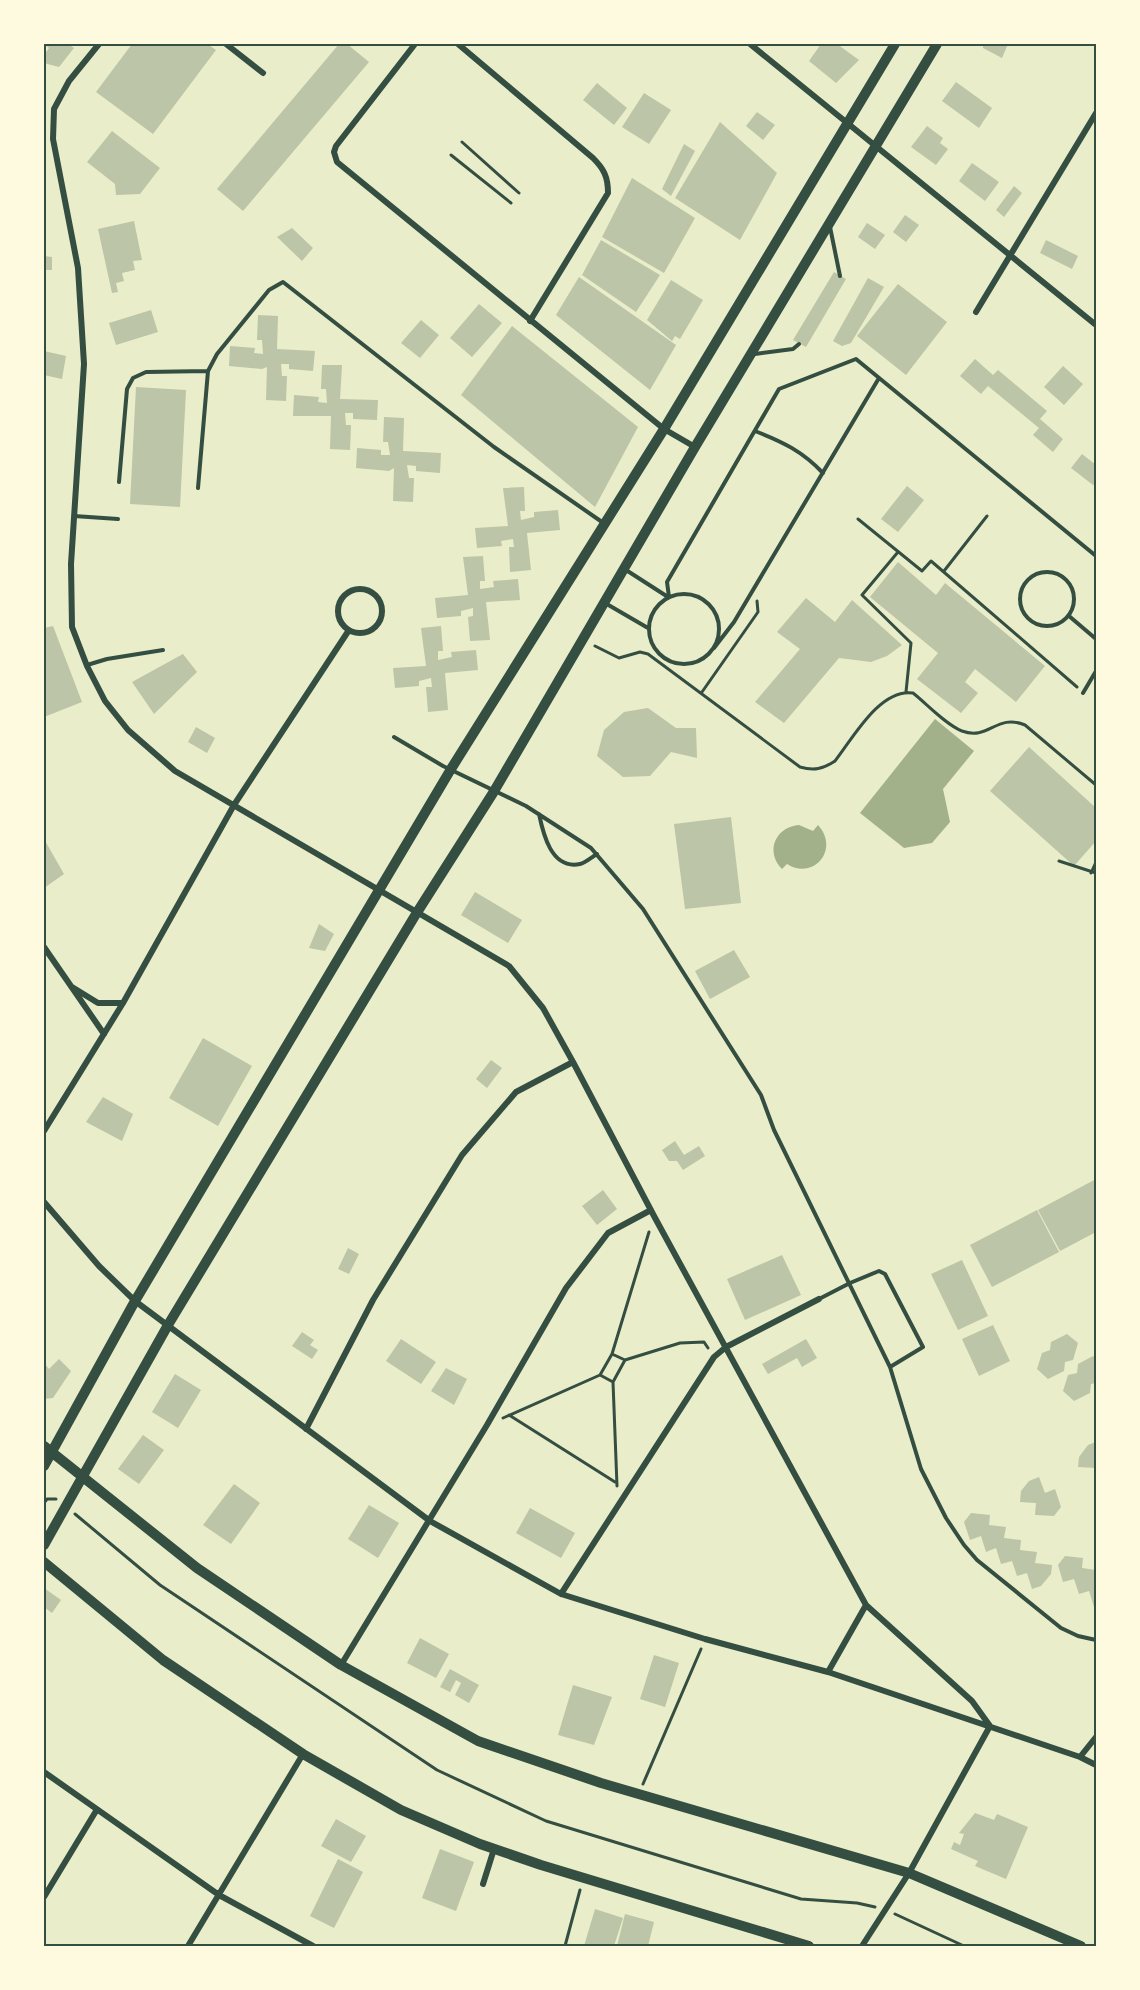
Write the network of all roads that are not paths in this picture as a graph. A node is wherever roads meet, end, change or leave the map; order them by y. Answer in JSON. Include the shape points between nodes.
{"nodes":[{"id":1,"x":99,"y":44,"type":"edge"},
{"id":2,"x":226,"y":44,"type":"edge"},
{"id":3,"x":415,"y":44,"type":"edge"},
{"id":4,"x":458,"y":44,"type":"edge"},
{"id":5,"x":750,"y":44,"type":"edge"},
{"id":6,"x":895,"y":44,"type":"edge"},
{"id":7,"x":937,"y":44,"type":"edge"},
{"id":8,"x":263,"y":73,"type":"dead end"},
{"id":9,"x":1096,"y":113,"type":"edge"},
{"id":10,"x":847,"y":123,"type":"junction"},
{"id":11,"x":876,"y":146,"type":"junction"},
{"id":12,"x":830,"y":224,"type":"junction"},
{"id":13,"x":1010,"y":254,"type":"junction"},
{"id":14,"x":840,"y":276,"type":"dead end"},
{"id":15,"x":976,"y":312,"type":"dead end"},
{"id":16,"x":530,"y":321,"type":"junction"},
{"id":17,"x":1096,"y":325,"type":"edge"},
{"id":18,"x":799,"y":344,"type":"dead end"},
{"id":19,"x":751,"y":354,"type":"junction"},
{"id":20,"x":208,"y":371,"type":"junction"},
{"id":21,"x":879,"y":378,"type":"junction"},
{"id":22,"x":664,"y":429,"type":"junction"},
{"id":23,"x":755,"y":431,"type":"junction"},
{"id":24,"x":695,"y":447,"type":"junction"},
{"id":25,"x":823,"y":473,"type":"junction"},
{"id":26,"x":119,"y":482,"type":"dead end"},
{"id":27,"x":198,"y":488,"type":"dead end"},
{"id":28,"x":74,"y":516,"type":"junction"},
{"id":29,"x":118,"y":519,"type":"dead end"},
{"id":30,"x":605,"y":524,"type":"junction"},
{"id":31,"x":1096,"y":556,"type":"edge"},
{"id":32,"x":624,"y":569,"type":"junction"},
{"id":33,"x":669,"y":597,"type":"junction"},
{"id":34,"x":605,"y":602,"type":"junction"},
{"id":35,"x":1069,"y":616,"type":"junction"},
{"id":36,"x":648,"y":628,"type":"junction"},
{"id":37,"x":349,"y":630,"type":"junction"},
{"id":38,"x":1096,"y":639,"type":"edge"},
{"id":39,"x":714,"y":648,"type":"junction"},
{"id":40,"x":163,"y":650,"type":"dead end"},
{"id":41,"x":87,"y":666,"type":"junction"},
{"id":42,"x":1096,"y":671,"type":"edge"},
{"id":43,"x":1083,"y":693,"type":"road end"},
{"id":44,"x":394,"y":737,"type":"dead end"},
{"id":45,"x":451,"y":769,"type":"junction"},
{"id":46,"x":495,"y":790,"type":"junction"},
{"id":47,"x":234,"y":806,"type":"junction"},
{"id":48,"x":539,"y":813,"type":"junction"},
{"id":49,"x":597,"y":854,"type":"junction"},
{"id":50,"x":378,"y":892,"type":"junction"},
{"id":51,"x":416,"y":914,"type":"junction"},
{"id":52,"x":44,"y":947,"type":"edge"},
{"id":53,"x":69,"y":985,"type":"junction"},
{"id":54,"x":123,"y":1003,"type":"junction"},
{"id":55,"x":104,"y":1034,"type":"junction"},
{"id":56,"x":573,"y":1062,"type":"junction"},
{"id":57,"x":44,"y":1131,"type":"edge"},
{"id":58,"x":44,"y":1202,"type":"edge"},
{"id":59,"x":652,"y":1213,"type":"junction"},
{"id":60,"x":850,"y":1282,"type":"junction"},
{"id":61,"x":819,"y":1299,"type":"joint"},
{"id":62,"x":135,"y":1301,"type":"junction"},
{"id":63,"x":168,"y":1325,"type":"junction"},
{"id":64,"x":726,"y":1347,"type":"junction"},
{"id":65,"x":890,"y":1367,"type":"junction"},
{"id":66,"x":306,"y":1429,"type":"junction"},
{"id":67,"x":47,"y":1449,"type":"edge"},
{"id":68,"x":44,"y":1466,"type":"edge"},
{"id":69,"x":83,"y":1479,"type":"junction"},
{"id":70,"x":430,"y":1521,"type":"junction"},
{"id":71,"x":44,"y":1545,"type":"edge"},
{"id":72,"x":44,"y":1562,"type":"edge"},
{"id":73,"x":561,"y":1594,"type":"junction"},
{"id":74,"x":866,"y":1605,"type":"junction"},
{"id":75,"x":1096,"y":1640,"type":"edge"},
{"id":76,"x":341,"y":1665,"type":"junction"},
{"id":77,"x":828,"y":1672,"type":"junction"},
{"id":78,"x":990,"y":1726,"type":"junction"},
{"id":79,"x":1096,"y":1737,"type":"edge"},
{"id":80,"x":303,"y":1754,"type":"junction"},
{"id":81,"x":1080,"y":1756,"type":"junction"},
{"id":82,"x":1096,"y":1765,"type":"edge"},
{"id":83,"x":44,"y":1772,"type":"edge"},
{"id":84,"x":96,"y":1811,"type":"junction"},
{"id":85,"x":494,"y":1849,"type":"junction"},
{"id":86,"x":909,"y":1873,"type":"junction"},
{"id":87,"x":483,"y":1884,"type":"dead end"},
{"id":88,"x":219,"y":1895,"type":"junction"},
{"id":89,"x":44,"y":1897,"type":"edge"},
{"id":90,"x":188,"y":1947,"type":"edge"},
{"id":91,"x":313,"y":1947,"type":"edge"},
{"id":92,"x":809,"y":1947,"type":"edge"},
{"id":93,"x":862,"y":1947,"type":"edge"},
{"id":94,"x":1081,"y":1947,"type":"edge"}],
"edges":[{"from":1,"to":28,"type":"street","via":[[69,81],[54,109],[53,139],[78,268],[84,364]]},
{"from":2,"to":8,"type":"street"},
{"from":3,"to":16,"type":"street","via":[[334,152],[340,166]]},
{"from":4,"to":16,"type":"street","via":[[594,158],[608,181],[608,193]]},
{"from":5,"to":10,"type":"street"},
{"from":6,"to":10,"type":"main road"},
{"from":7,"to":11,"type":"main road"},
{"from":9,"to":13,"type":"street"},
{"from":10,"to":11,"type":"street"},
{"from":10,"to":22,"type":"main road"},
{"from":11,"to":12,"type":"main road"},
{"from":11,"to":13,"type":"street"},
{"from":12,"to":14,"type":"lane"},
{"from":12,"to":19,"type":"main road"},
{"from":13,"to":15,"type":"street"},
{"from":13,"to":17,"type":"street"},
{"from":16,"to":22,"type":"street"},
{"from":18,"to":19,"type":"lane","via":[[793,349]]},
{"from":19,"to":24,"type":"main road"},
{"from":20,"to":26,"type":"lane","via":[[146,372],[133,378],[127,389]]},
{"from":20,"to":27,"type":"lane"},
{"from":20,"to":30,"type":"lane","via":[[269,290],[283,282],[494,447]]},
{"from":21,"to":23,"type":"lane","via":[[855,359],[785,385]]},
{"from":21,"to":25,"type":"lane"},
{"from":21,"to":31,"type":"lane"},
{"from":22,"to":24,"type":"street"},
{"from":22,"to":30,"type":"main road"},
{"from":23,"to":25,"type":"lane","via":[[791,445]]},
{"from":23,"to":33,"type":"lane","via":[[668,582]]},
{"from":24,"to":32,"type":"main road"},
{"from":25,"to":39,"type":"lane"},
{"from":28,"to":29,"type":"lane"},
{"from":28,"to":41,"type":"street","via":[[70,564],[72,627]]},
{"from":30,"to":45,"type":"main road"},
{"from":32,"to":33,"type":"lane"},
{"from":32,"to":34,"type":"main road"},
{"from":33,"to":36,"type":"lane","via":[[654,609]]},
{"from":33,"to":39,"type":"lane","via":[[690,594],[710,605],[719,626]]},
{"from":34,"to":36,"type":"lane"},
{"from":34,"to":46,"type":"main road"},
{"from":35,"to":35,"type":"lane","via":[[1074,598],[1060,576],[1042,572],[1026,581],[1020,606],[1030,620],[1046,627]]},
{"from":35,"to":38,"type":"lane"},
{"from":36,"to":39,"type":"lane","via":[[662,660],[685,665]]},
{"from":37,"to":37,"type":"street","via":[[363,633],[380,622],[382,608],[376,596],[356,590],[343,597],[338,611]]},
{"from":37,"to":47,"type":"street"},
{"from":40,"to":41,"type":"lane"},
{"from":41,"to":47,"type":"street","via":[[105,701],[128,730],[175,771]]},
{"from":42,"to":43,"type":"lane"},
{"from":44,"to":45,"type":"lane"},
{"from":45,"to":46,"type":"lane"},
{"from":45,"to":50,"type":"main road"},
{"from":46,"to":48,"type":"lane"},
{"from":46,"to":51,"type":"main road"},
{"from":47,"to":50,"type":"street"},
{"from":47,"to":54,"type":"street"},
{"from":48,"to":49,"type":"lane"},
{"from":48,"to":49,"type":"lane","via":[[544,842],[554,855],[580,864]]},
{"from":49,"to":60,"type":"lane","via":[[643,909],[761,1095],[774,1130]]},
{"from":50,"to":51,"type":"street"},
{"from":50,"to":62,"type":"main road"},
{"from":51,"to":56,"type":"street","via":[[509,966],[543,1008]]},
{"from":51,"to":63,"type":"main road"},
{"from":52,"to":53,"type":"street"},
{"from":53,"to":54,"type":"street","via":[[98,1003]]},
{"from":53,"to":55,"type":"street"},
{"from":54,"to":55,"type":"street"},
{"from":55,"to":57,"type":"street"},
{"from":56,"to":59,"type":"street"},
{"from":56,"to":66,"type":"street","via":[[516,1092],[462,1155],[373,1300]]},
{"from":58,"to":62,"type":"street"},
{"from":59,"to":64,"type":"street"},
{"from":59,"to":70,"type":"street","via":[[608,1233],[566,1288]]},
{"from":60,"to":61,"type":"lane"},
{"from":60,"to":65,"type":"lane"},
{"from":60,"to":65,"type":"lane","via":[[879,1271],[885,1274],[923,1347]]},
{"from":61,"to":64,"type":"street"},
{"from":62,"to":63,"type":"street"},
{"from":62,"to":67,"type":"main road"},
{"from":63,"to":66,"type":"street"},
{"from":63,"to":69,"type":"main road"},
{"from":64,"to":73,"type":"street","via":[[714,1358],[622,1495]]},
{"from":64,"to":74,"type":"street"},
{"from":65,"to":75,"type":"lane","via":[[921,1469],[964,1545],[1061,1628]]},
{"from":66,"to":70,"type":"street"},
{"from":67,"to":68,"type":"main road"},
{"from":67,"to":69,"type":"main road"},
{"from":69,"to":71,"type":"main road"},
{"from":69,"to":76,"type":"main road","via":[[197,1568]]},
{"from":70,"to":73,"type":"street"},
{"from":70,"to":76,"type":"street"},
{"from":72,"to":80,"type":"main road","via":[[164,1660]]},
{"from":73,"to":77,"type":"street"},
{"from":74,"to":77,"type":"street"},
{"from":74,"to":78,"type":"street","via":[[972,1701]]},
{"from":76,"to":86,"type":"main road","via":[[478,1741]]},
{"from":77,"to":78,"type":"street"},
{"from":78,"to":81,"type":"street"},
{"from":78,"to":86,"type":"street"},
{"from":79,"to":81,"type":"street"},
{"from":80,"to":85,"type":"main road","via":[[401,1810]]},
{"from":80,"to":88,"type":"street"},
{"from":81,"to":82,"type":"street"},
{"from":83,"to":84,"type":"street"},
{"from":84,"to":88,"type":"street"},
{"from":84,"to":89,"type":"street"},
{"from":85,"to":87,"type":"street"},
{"from":85,"to":92,"type":"main road"},
{"from":86,"to":93,"type":"street"},
{"from":86,"to":94,"type":"main road"},
{"from":88,"to":90,"type":"street"},
{"from":88,"to":91,"type":"street"}]}
